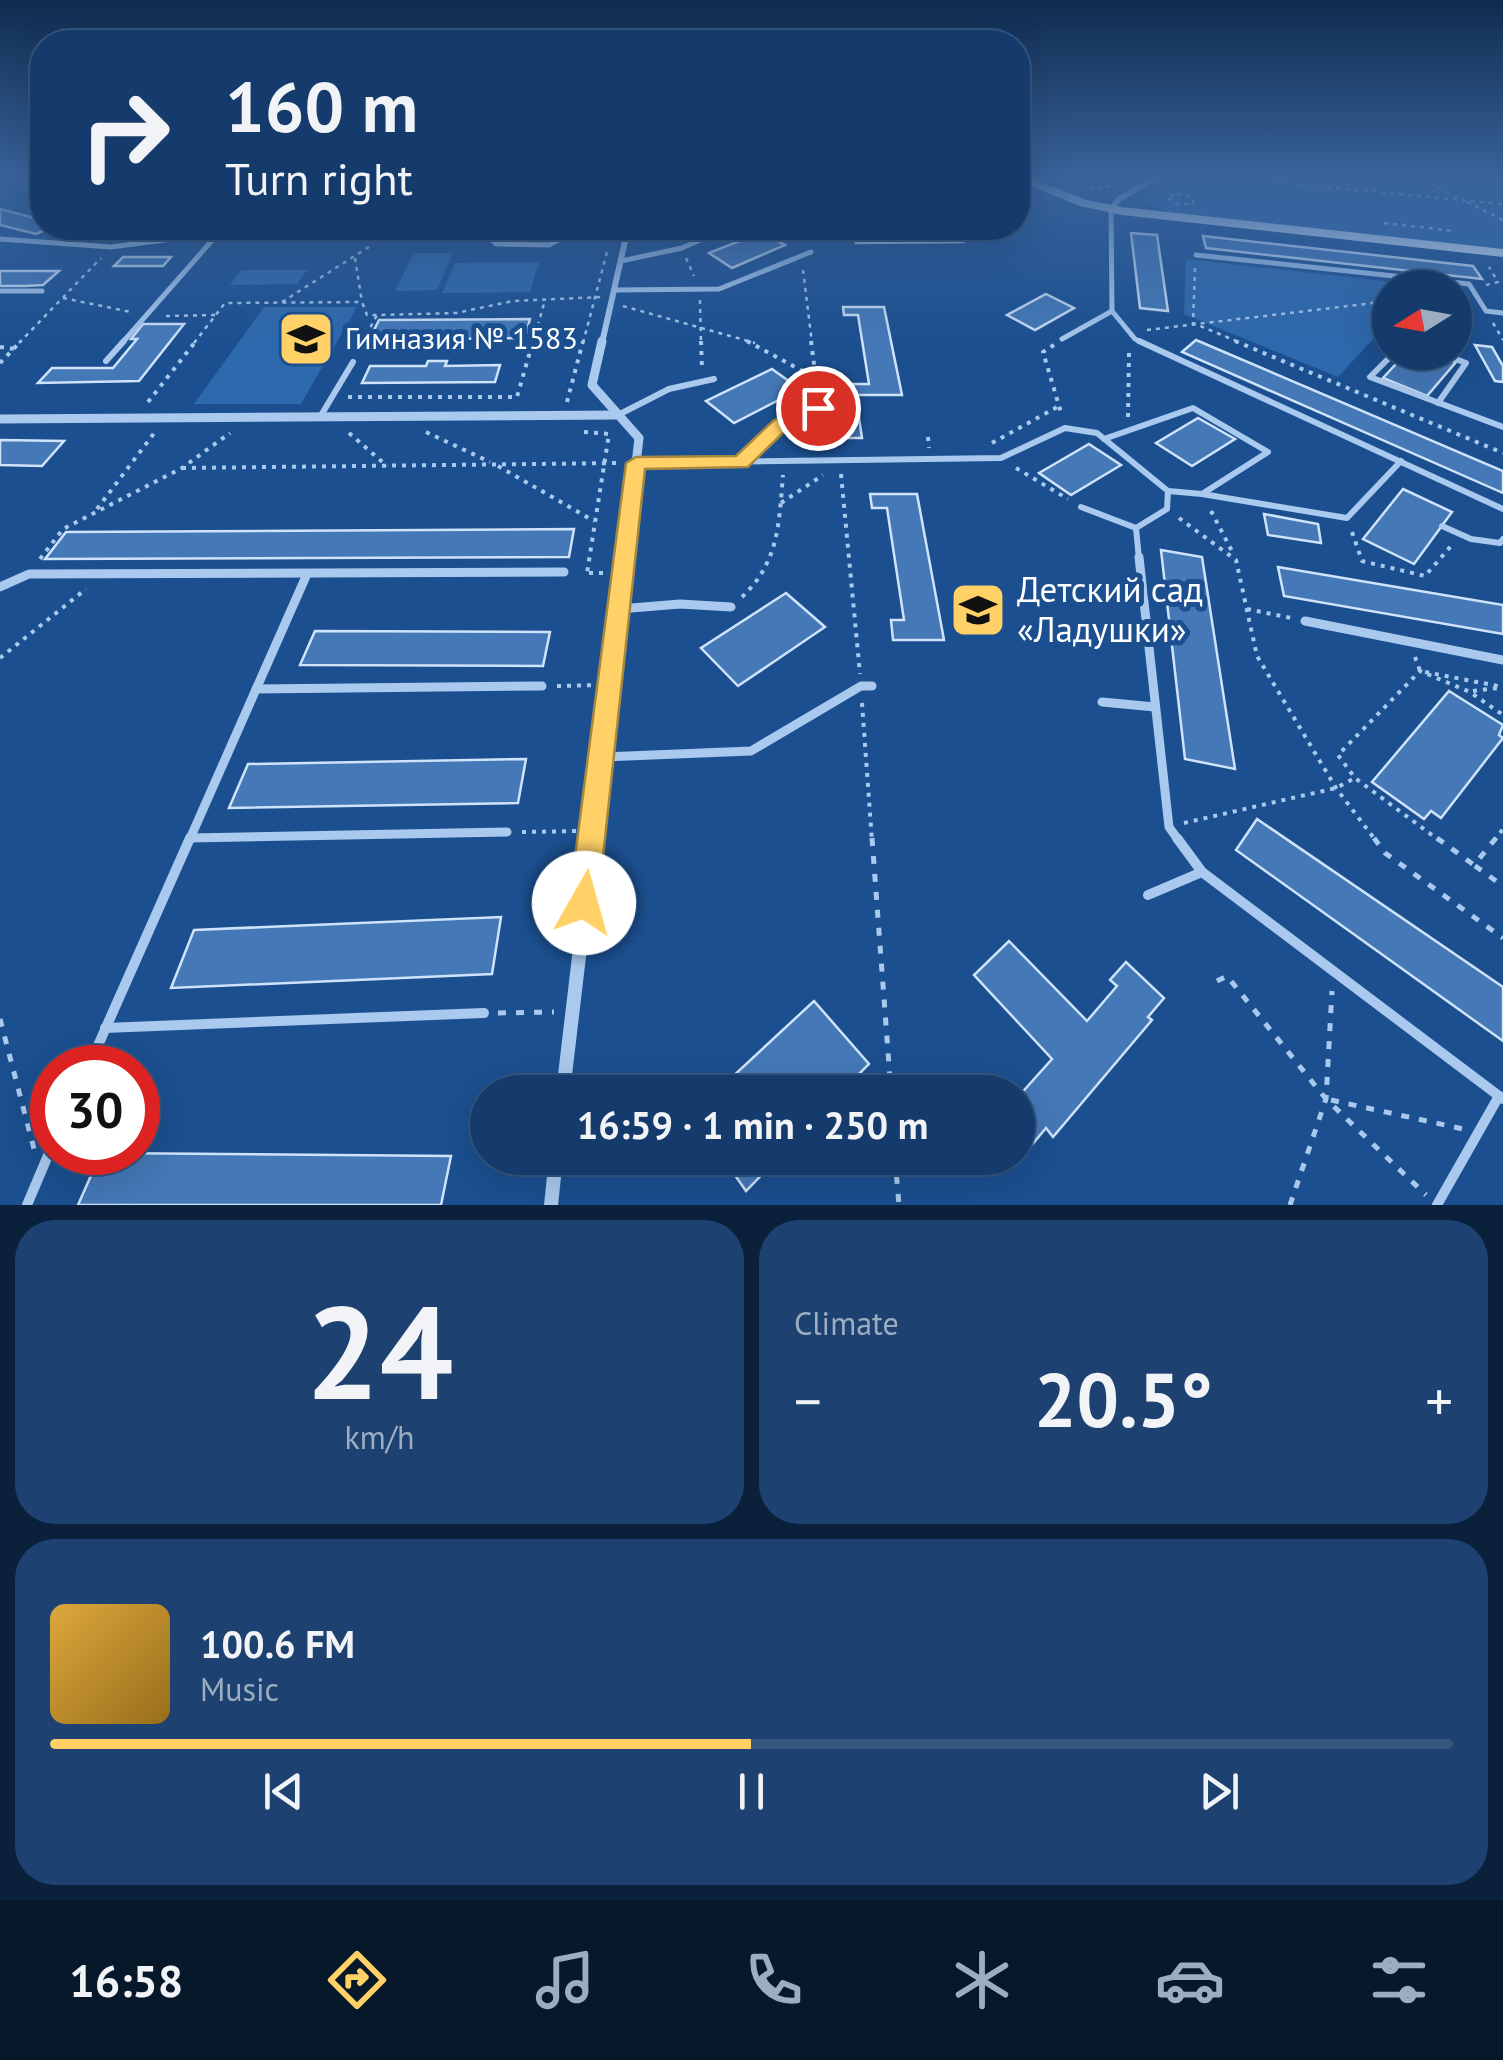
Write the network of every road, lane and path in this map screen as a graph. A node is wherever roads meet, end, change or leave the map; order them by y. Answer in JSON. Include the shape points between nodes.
{"nodes":[{"id":1,"x":1111,"y":232,"type":"edge"},
{"id":2,"x":1318,"y":232,"type":"edge"},
{"id":3,"x":0,"y":240,"type":"edge"},
{"id":4,"x":156,"y":240,"type":"edge"},
{"id":5,"x":212,"y":240,"type":"edge"},
{"id":6,"x":375,"y":240,"type":"edge"},
{"id":7,"x":492,"y":240,"type":"edge"},
{"id":8,"x":558,"y":240,"type":"edge"},
{"id":9,"x":625,"y":240,"type":"edge"},
{"id":10,"x":700,"y":240,"type":"edge"},
{"id":11,"x":111,"y":247,"type":"junction"},
{"id":12,"x":682,"y":248,"type":"junction"},
{"id":13,"x":811,"y":252,"type":"dead end"},
{"id":14,"x":1503,"y":253,"type":"edge"},
{"id":15,"x":801,"y":254,"type":"junction"},
{"id":16,"x":1196,"y":254,"type":"joint"},
{"id":17,"x":354,"y":256,"type":"junction"},
{"id":18,"x":621,"y":261,"type":"junction"},
{"id":19,"x":700,"y":289,"type":"junction"},
{"id":20,"x":615,"y":290,"type":"junction"},
{"id":21,"x":0,"y":291,"type":"edge"},
{"id":22,"x":42,"y":291,"type":"dead end"},
{"id":23,"x":62,"y":298,"type":"junction"},
{"id":24,"x":595,"y":298,"type":"junction"},
{"id":25,"x":546,"y":299,"type":"junction"},
{"id":26,"x":362,"y":302,"type":"junction"},
{"id":27,"x":281,"y":303,"type":"junction"},
{"id":28,"x":1372,"y":303,"type":"edge"},
{"id":29,"x":612,"y":304,"type":"junction"},
{"id":30,"x":1112,"y":312,"type":"junction"},
{"id":31,"x":1503,"y":313,"type":"edge"},
{"id":32,"x":377,"y":315,"type":"junction"},
{"id":33,"x":148,"y":316,"type":"junction"},
{"id":34,"x":216,"y":316,"type":"junction"},
{"id":35,"x":1194,"y":323,"type":"junction"},
{"id":36,"x":700,"y":326,"type":"junction"},
{"id":37,"x":1062,"y":339,"type":"joint"},
{"id":38,"x":1135,"y":339,"type":"junction"},
{"id":39,"x":0,"y":347,"type":"edge"},
{"id":40,"x":14,"y":349,"type":"junction"},
{"id":41,"x":106,"y":361,"type":"dead end"},
{"id":42,"x":352,"y":362,"type":"joint"},
{"id":43,"x":0,"y":363,"type":"edge"},
{"id":44,"x":1377,"y":370,"type":"edge"},
{"id":45,"x":1461,"y":370,"type":"edge"},
{"id":46,"x":714,"y":379,"type":"dead end"},
{"id":47,"x":817,"y":379,"type":"junction"},
{"id":48,"x":703,"y":380,"type":"junction"},
{"id":49,"x":333,"y":397,"type":"junction"},
{"id":50,"x":835,"y":403,"type":"dead end"},
{"id":51,"x":1438,"y":403,"type":"junction"},
{"id":52,"x":1059,"y":406,"type":"junction"},
{"id":53,"x":818,"y":408,"type":"junction"},
{"id":54,"x":618,"y":414,"type":"junction"},
{"id":55,"x":564,"y":415,"type":"junction"},
{"id":56,"x":252,"y":417,"type":"junction"},
{"id":57,"x":325,"y":417,"type":"junction"},
{"id":58,"x":136,"y":418,"type":"junction"},
{"id":59,"x":166,"y":418,"type":"junction"},
{"id":60,"x":0,"y":419,"type":"edge"},
{"id":61,"x":1503,"y":426,"type":"edge"},
{"id":62,"x":1066,"y":428,"type":"junction"},
{"id":63,"x":1128,"y":430,"type":"dead end"},
{"id":64,"x":427,"y":432,"type":"dead end"},
{"id":65,"x":1104,"y":439,"type":"junction"},
{"id":66,"x":987,"y":446,"type":"dead end"},
{"id":67,"x":1503,"y":453,"type":"edge"},
{"id":68,"x":1001,"y":458,"type":"junction"},
{"id":69,"x":827,"y":459,"type":"junction"},
{"id":70,"x":785,"y":460,"type":"junction"},
{"id":71,"x":1401,"y":461,"type":"junction"},
{"id":72,"x":741,"y":462,"type":"junction"},
{"id":73,"x":839,"y":462,"type":"junction"},
{"id":74,"x":633,"y":463,"type":"junction"},
{"id":75,"x":495,"y":464,"type":"junction"},
{"id":76,"x":603,"y":464,"type":"junction"},
{"id":77,"x":387,"y":466,"type":"junction"},
{"id":78,"x":182,"y":468,"type":"junction"},
{"id":79,"x":1168,"y":491,"type":"junction"},
{"id":80,"x":1202,"y":494,"type":"junction"},
{"id":81,"x":781,"y":504,"type":"junction"},
{"id":82,"x":1080,"y":507,"type":"joint"},
{"id":83,"x":1168,"y":509,"type":"junction"},
{"id":84,"x":1503,"y":509,"type":"edge"},
{"id":85,"x":94,"y":512,"type":"junction"},
{"id":86,"x":1347,"y":518,"type":"junction"},
{"id":87,"x":594,"y":521,"type":"junction"},
{"id":88,"x":1442,"y":526,"type":"dead end"},
{"id":89,"x":1136,"y":528,"type":"junction"},
{"id":90,"x":1460,"y":534,"type":"junction"},
{"id":91,"x":1503,"y":539,"type":"edge"},
{"id":92,"x":1236,"y":560,"type":"junction"},
{"id":93,"x":564,"y":572,"type":"joint"},
{"id":94,"x":586,"y":573,"type":"junction"},
{"id":95,"x":617,"y":573,"type":"dead end"},
{"id":96,"x":28,"y":574,"type":"junction"},
{"id":97,"x":105,"y":574,"type":"junction"},
{"id":98,"x":307,"y":574,"type":"junction"},
{"id":99,"x":0,"y":587,"type":"edge"},
{"id":100,"x":730,"y":607,"type":"joint"},
{"id":101,"x":619,"y":609,"type":"junction"},
{"id":102,"x":1247,"y":609,"type":"junction"},
{"id":103,"x":1305,"y":621,"type":"joint"},
{"id":104,"x":0,"y":658,"type":"edge"},
{"id":105,"x":1503,"y":660,"type":"edge"},
{"id":106,"x":1420,"y":671,"type":"junction"},
{"id":107,"x":602,"y":685,"type":"dead end"},
{"id":108,"x":542,"y":686,"type":"joint"},
{"id":109,"x":866,"y":686,"type":"junction"},
{"id":110,"x":256,"y":689,"type":"junction"},
{"id":111,"x":1470,"y":692,"type":"junction"},
{"id":112,"x":1102,"y":702,"type":"dead end"},
{"id":113,"x":1155,"y":707,"type":"junction"},
{"id":114,"x":1503,"y":715,"type":"edge"},
{"id":115,"x":603,"y":757,"type":"junction"},
{"id":116,"x":1355,"y":778,"type":"junction"},
{"id":117,"x":1336,"y":788,"type":"junction"},
{"id":118,"x":1169,"y":827,"type":"junction"},
{"id":119,"x":1503,"y":829,"type":"edge"},
{"id":120,"x":586,"y":831,"type":"dead end"},
{"id":121,"x":508,"y":832,"type":"joint"},
{"id":122,"x":190,"y":838,"type":"junction"},
{"id":123,"x":1474,"y":865,"type":"junction"},
{"id":124,"x":1202,"y":872,"type":"junction"},
{"id":125,"x":1503,"y":886,"type":"edge"},
{"id":126,"x":1148,"y":895,"type":"dead end"},
{"id":127,"x":1503,"y":938,"type":"edge"},
{"id":128,"x":1333,"y":970,"type":"junction"},
{"id":129,"x":1218,"y":981,"type":"dead end"},
{"id":130,"x":563,"y":1012,"type":"dead end"},
{"id":131,"x":484,"y":1014,"type":"joint"},
{"id":132,"x":0,"y":1019,"type":"edge"},
{"id":133,"x":105,"y":1028,"type":"junction"},
{"id":134,"x":98,"y":1045,"type":"edge"},
{"id":135,"x":564,"y":1075,"type":"edge"},
{"id":136,"x":890,"y":1075,"type":"edge"},
{"id":137,"x":1501,"y":1098,"type":"edge"},
{"id":138,"x":1326,"y":1099,"type":"junction"},
{"id":139,"x":30,"y":1132,"type":"edge"},
{"id":140,"x":1478,"y":1132,"type":"junction"},
{"id":141,"x":40,"y":1175,"type":"edge"},
{"id":142,"x":555,"y":1175,"type":"edge"},
{"id":143,"x":897,"y":1175,"type":"edge"},
{"id":144,"x":26,"y":1205,"type":"edge"},
{"id":145,"x":552,"y":1205,"type":"edge"},
{"id":146,"x":899,"y":1205,"type":"edge"},
{"id":147,"x":1290,"y":1205,"type":"edge"},
{"id":148,"x":1437,"y":1205,"type":"edge"}],
"edges":[{"from":1,"to":30,"type":"lane"},
{"from":2,"to":14,"type":"main road"},
{"from":3,"to":11,"type":"lane"},
{"from":4,"to":11,"type":"lane"},
{"from":5,"to":33,"type":"lane"},
{"from":6,"to":17,"type":"path"},
{"from":7,"to":8,"type":"lane"},
{"from":9,"to":18,"type":"street"},
{"from":10,"to":12,"type":"lane"},
{"from":11,"to":23,"type":"path"},
{"from":12,"to":18,"type":"lane"},
{"from":12,"to":19,"type":"path"},
{"from":13,"to":15,"type":"lane"},
{"from":15,"to":19,"type":"lane","via":[[719,289]]},
{"from":15,"to":47,"type":"path"},
{"from":16,"to":31,"type":"lane","via":[[1468,284],[1486,311]]},
{"from":16,"to":35,"type":"path"},
{"from":17,"to":26,"type":"path"},
{"from":17,"to":27,"type":"path"},
{"from":18,"to":20,"type":"street"},
{"from":19,"to":20,"type":"lane"},
{"from":19,"to":36,"type":"path"},
{"from":20,"to":29,"type":"street"},
{"from":21,"to":22,"type":"lane"},
{"from":23,"to":33,"type":"path"},
{"from":23,"to":40,"type":"path"},
{"from":24,"to":25,"type":"path"},
{"from":24,"to":29,"type":"path"},
{"from":24,"to":55,"type":"path"},
{"from":25,"to":32,"type":"path"},
{"from":25,"to":49,"type":"path","via":[[517,398]]},
{"from":26,"to":27,"type":"path"},
{"from":26,"to":32,"type":"path","via":[[367,314]]},
{"from":27,"to":34,"type":"path","via":[[225,303]]},
{"from":28,"to":35,"type":"path"},
{"from":29,"to":36,"type":"path"},
{"from":29,"to":54,"type":"street","via":[[592,385]]},
{"from":30,"to":37,"type":"lane"},
{"from":30,"to":38,"type":"lane"},
{"from":32,"to":42,"type":"path"},
{"from":33,"to":34,"type":"path"},
{"from":33,"to":41,"type":"lane"},
{"from":34,"to":58,"type":"path"},
{"from":35,"to":38,"type":"path","via":[[1152,328]]},
{"from":35,"to":67,"type":"path"},
{"from":36,"to":47,"type":"path","via":[[758,344]]},
{"from":36,"to":48,"type":"path"},
{"from":37,"to":52,"type":"path","via":[[1043,352]]},
{"from":38,"to":63,"type":"path","via":[[1129,349]]},
{"from":38,"to":71,"type":"lane"},
{"from":39,"to":40,"type":"path"},
{"from":40,"to":43,"type":"path"},
{"from":42,"to":49,"type":"lane"},
{"from":44,"to":51,"type":"lane","via":[[1370,377]]},
{"from":45,"to":51,"type":"lane"},
{"from":46,"to":48,"type":"lane"},
{"from":47,"to":53,"type":"path"},
{"from":48,"to":54,"type":"lane"},
{"from":49,"to":57,"type":"lane"},
{"from":50,"to":53,"type":"lane"},
{"from":51,"to":61,"type":"lane"},
{"from":52,"to":62,"type":"path"},
{"from":52,"to":66,"type":"path"},
{"from":53,"to":69,"type":"path"},
{"from":53,"to":72,"type":"lane","via":[[781,424]]},
{"from":54,"to":55,"type":"street"},
{"from":54,"to":74,"type":"street","via":[[640,438]]},
{"from":55,"to":57,"type":"street"},
{"from":55,"to":76,"type":"path","via":[[586,434],[608,434]]},
{"from":56,"to":57,"type":"street"},
{"from":56,"to":59,"type":"street"},
{"from":56,"to":78,"type":"path"},
{"from":57,"to":77,"type":"path"},
{"from":58,"to":59,"type":"street"},
{"from":58,"to":60,"type":"street"},
{"from":59,"to":85,"type":"path"},
{"from":62,"to":65,"type":"lane"},
{"from":62,"to":68,"type":"lane"},
{"from":64,"to":75,"type":"path"},
{"from":65,"to":79,"type":"lane"},
{"from":65,"to":80,"type":"lane","via":[[1193,408],[1268,452]]},
{"from":68,"to":73,"type":"lane"},
{"from":68,"to":82,"type":"path"},
{"from":69,"to":70,"type":"lane"},
{"from":69,"to":73,"type":"lane"},
{"from":70,"to":72,"type":"lane"},
{"from":70,"to":81,"type":"path"},
{"from":71,"to":84,"type":"lane"},
{"from":71,"to":86,"type":"lane"},
{"from":72,"to":74,"type":"lane"},
{"from":73,"to":81,"type":"path"},
{"from":73,"to":109,"type":"path"},
{"from":74,"to":76,"type":"path"},
{"from":74,"to":101,"type":"street"},
{"from":75,"to":76,"type":"path"},
{"from":75,"to":77,"type":"path"},
{"from":75,"to":87,"type":"path"},
{"from":76,"to":87,"type":"path"},
{"from":77,"to":78,"type":"path"},
{"from":78,"to":85,"type":"path"},
{"from":79,"to":80,"type":"lane"},
{"from":79,"to":83,"type":"lane"},
{"from":80,"to":86,"type":"lane"},
{"from":80,"to":92,"type":"path"},
{"from":81,"to":100,"type":"path","via":[[776,554],[764,579]]},
{"from":82,"to":89,"type":"lane"},
{"from":83,"to":89,"type":"lane"},
{"from":83,"to":92,"type":"path"},
{"from":85,"to":96,"type":"path","via":[[63,528]]},
{"from":86,"to":90,"type":"path","via":[[1362,562],[1425,576]]},
{"from":87,"to":94,"type":"path"},
{"from":88,"to":90,"type":"lane"},
{"from":89,"to":113,"type":"lane"},
{"from":90,"to":91,"type":"lane"},
{"from":92,"to":102,"type":"path"},
{"from":93,"to":94,"type":"path"},
{"from":93,"to":98,"type":"lane"},
{"from":94,"to":95,"type":"path"},
{"from":96,"to":97,"type":"lane"},
{"from":96,"to":99,"type":"lane"},
{"from":97,"to":98,"type":"lane"},
{"from":97,"to":104,"type":"path"},
{"from":98,"to":110,"type":"lane"},
{"from":100,"to":101,"type":"lane"},
{"from":101,"to":115,"type":"street"},
{"from":102,"to":103,"type":"path"},
{"from":102,"to":117,"type":"path","via":[[1257,656]]},
{"from":103,"to":105,"type":"lane"},
{"from":106,"to":111,"type":"path"},
{"from":106,"to":111,"type":"path","via":[[1503,687]]},
{"from":106,"to":116,"type":"path","via":[[1338,756]]},
{"from":107,"to":108,"type":"path"},
{"from":108,"to":110,"type":"lane"},
{"from":109,"to":115,"type":"lane","via":[[751,752]]},
{"from":109,"to":136,"type":"path"},
{"from":110,"to":122,"type":"lane"},
{"from":111,"to":114,"type":"path"},
{"from":112,"to":113,"type":"lane"},
{"from":113,"to":118,"type":"lane"},
{"from":115,"to":135,"type":"street"},
{"from":116,"to":117,"type":"path"},
{"from":116,"to":123,"type":"path"},
{"from":117,"to":118,"type":"path"},
{"from":117,"to":127,"type":"path","via":[[1385,853]]},
{"from":118,"to":124,"type":"lane"},
{"from":119,"to":123,"type":"path"},
{"from":120,"to":121,"type":"path"},
{"from":121,"to":122,"type":"lane"},
{"from":122,"to":133,"type":"lane"},
{"from":123,"to":125,"type":"path"},
{"from":124,"to":126,"type":"lane"},
{"from":124,"to":128,"type":"lane"},
{"from":128,"to":137,"type":"lane"},
{"from":128,"to":138,"type":"path"},
{"from":129,"to":138,"type":"path","via":[[1227,976]]},
{"from":130,"to":131,"type":"path"},
{"from":131,"to":133,"type":"lane"},
{"from":132,"to":139,"type":"path"},
{"from":133,"to":134,"type":"lane"},
{"from":137,"to":140,"type":"lane"},
{"from":138,"to":140,"type":"path"},
{"from":138,"to":147,"type":"path"},
{"from":138,"to":148,"type":"path"},
{"from":140,"to":148,"type":"lane"},
{"from":141,"to":144,"type":"lane"},
{"from":142,"to":145,"type":"street"},
{"from":143,"to":146,"type":"path"}]}
